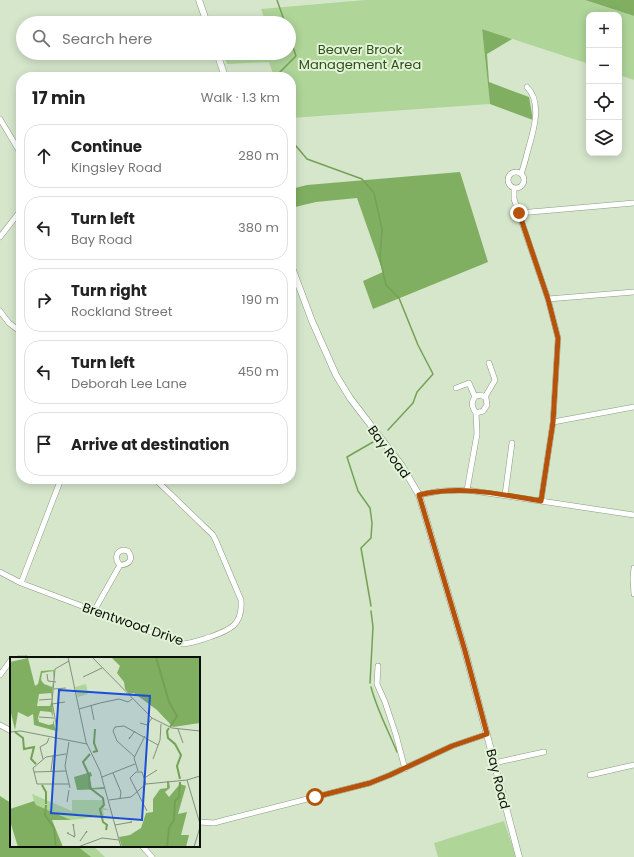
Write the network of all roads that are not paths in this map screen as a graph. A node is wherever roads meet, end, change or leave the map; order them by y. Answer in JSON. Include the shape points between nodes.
{"nodes":[{"id":1,"x":200,"y":0,"type":"edge"},
{"id":2,"x":205,"y":16,"type":"edge"},
{"id":3,"x":220,"y":60,"type":"edge"},
{"id":4,"x":224,"y":72,"type":"edge"},
{"id":5,"x":528,"y":87,"type":"dead end"},
{"id":6,"x":0,"y":119,"type":"edge"},
{"id":7,"x":16,"y":146,"type":"edge"},
{"id":8,"x":521,"y":174,"type":"junction"},
{"id":9,"x":514,"y":188,"type":"junction"},
{"id":10,"x":634,"y":203,"type":"edge"},
{"id":11,"x":519,"y":213,"type":"junction"},
{"id":12,"x":16,"y":216,"type":"edge"},
{"id":13,"x":0,"y":237,"type":"edge"},
{"id":14,"x":296,"y":285,"type":"edge"},
{"id":15,"x":634,"y":292,"type":"edge"},
{"id":16,"x":548,"y":299,"type":"junction"},
{"id":17,"x":0,"y":311,"type":"edge"},
{"id":18,"x":16,"y":328,"type":"edge"},
{"id":19,"x":489,"y":364,"type":"dead end"},
{"id":20,"x":456,"y":388,"type":"dead end"},
{"id":21,"x":475,"y":397,"type":"junction"},
{"id":22,"x":485,"y":397,"type":"junction"},
{"id":23,"x":634,"y":407,"type":"edge"},
{"id":24,"x":476,"y":413,"type":"junction"},
{"id":25,"x":553,"y":422,"type":"junction"},
{"id":26,"x":512,"y":443,"type":"dead end"},
{"id":27,"x":59,"y":484,"type":"edge"},
{"id":28,"x":160,"y":484,"type":"edge"},
{"id":29,"x":467,"y":490,"type":"junction"},
{"id":30,"x":419,"y":495,"type":"junction"},
{"id":31,"x":505,"y":495,"type":"junction"},
{"id":32,"x":541,"y":501,"type":"junction"},
{"id":33,"x":634,"y":515,"type":"edge"},
{"id":34,"x":120,"y":565,"type":"dead end"},
{"id":35,"x":634,"y":568,"type":"edge"},
{"id":36,"x":0,"y":572,"type":"edge"},
{"id":37,"x":21,"y":583,"type":"junction"},
{"id":38,"x":634,"y":594,"type":"edge"},
{"id":39,"x":94,"y":611,"type":"junction"},
{"id":40,"x":10,"y":661,"type":"edge"},
{"id":41,"x":378,"y":666,"type":"dead end"},
{"id":42,"x":0,"y":675,"type":"edge"},
{"id":43,"x":0,"y":724,"type":"edge"},
{"id":44,"x":10,"y":730,"type":"edge"},
{"id":45,"x":487,"y":734,"type":"junction"},
{"id":46,"x":544,"y":752,"type":"dead end"},
{"id":47,"x":494,"y":763,"type":"junction"},
{"id":48,"x":634,"y":765,"type":"edge"},
{"id":49,"x":405,"y":769,"type":"junction"},
{"id":50,"x":590,"y":775,"type":"dead end"},
{"id":51,"x":200,"y":822,"type":"edge"},
{"id":52,"x":143,"y":847,"type":"edge"},
{"id":53,"x":152,"y":857,"type":"edge"},
{"id":54,"x":519,"y":857,"type":"edge"}],
"edges":[{"from":1,"to":2,"type":"main road"},
{"from":3,"to":4,"type":"main road"},
{"from":5,"to":8,"type":"street","via":[[533,95],[536,122]]},
{"from":6,"to":7,"type":"street"},
{"from":8,"to":9,"type":"street","via":[[524,179],[522,184]]},
{"from":8,"to":9,"type":"street","via":[[514,172],[508,177],[508,183]]},
{"from":9,"to":11,"type":"street","via":[[514,199]]},
{"from":10,"to":11,"type":"street"},
{"from":11,"to":16,"type":"street"},
{"from":12,"to":13,"type":"street"},
{"from":14,"to":30,"type":"main road","name":"Bay Road","via":[[336,375],[350,398],[402,466]]},
{"from":15,"to":16,"type":"street"},
{"from":16,"to":25,"type":"street","via":[[558,338]]},
{"from":17,"to":18,"type":"street"},
{"from":19,"to":22,"type":"street","via":[[495,380]]},
{"from":20,"to":21,"type":"street","via":[[469,383]]},
{"from":21,"to":22,"type":"street"},
{"from":21,"to":24,"type":"street","via":[[472,408]]},
{"from":22,"to":24,"type":"street","via":[[486,408]]},
{"from":23,"to":25,"type":"street"},
{"from":24,"to":29,"type":"street","via":[[477,434]]},
{"from":25,"to":32,"type":"street"},
{"from":26,"to":31,"type":"street"},
{"from":27,"to":37,"type":"street"},
{"from":28,"to":39,"type":"street","name":"Brentwood Drive","via":[[213,535],[241,600],[239,619],[225,632],[194,643],[182,644]]},
{"from":29,"to":30,"type":"street"},
{"from":29,"to":31,"type":"street"},
{"from":30,"to":45,"type":"main road","name":"Bay Road"},
{"from":31,"to":32,"type":"street"},
{"from":32,"to":33,"type":"street"},
{"from":34,"to":39,"type":"street"},
{"from":35,"to":38,"type":"street"},
{"from":36,"to":37,"type":"street","name":"Brentwood Drive"},
{"from":37,"to":39,"type":"street","name":"Brentwood Drive"},
{"from":40,"to":42,"type":"street"},
{"from":41,"to":49,"type":"street","via":[[377,684],[396,735]]},
{"from":43,"to":44,"type":"street"},
{"from":45,"to":47,"type":"main road","name":"Bay Road"},
{"from":45,"to":49,"type":"street","via":[[452,746]]},
{"from":46,"to":47,"type":"street"},
{"from":47,"to":54,"type":"main road","name":"Bay Road"},
{"from":48,"to":50,"type":"street"},
{"from":49,"to":51,"type":"street","via":[[345,790],[214,823]]},
{"from":52,"to":53,"type":"street"}]}
